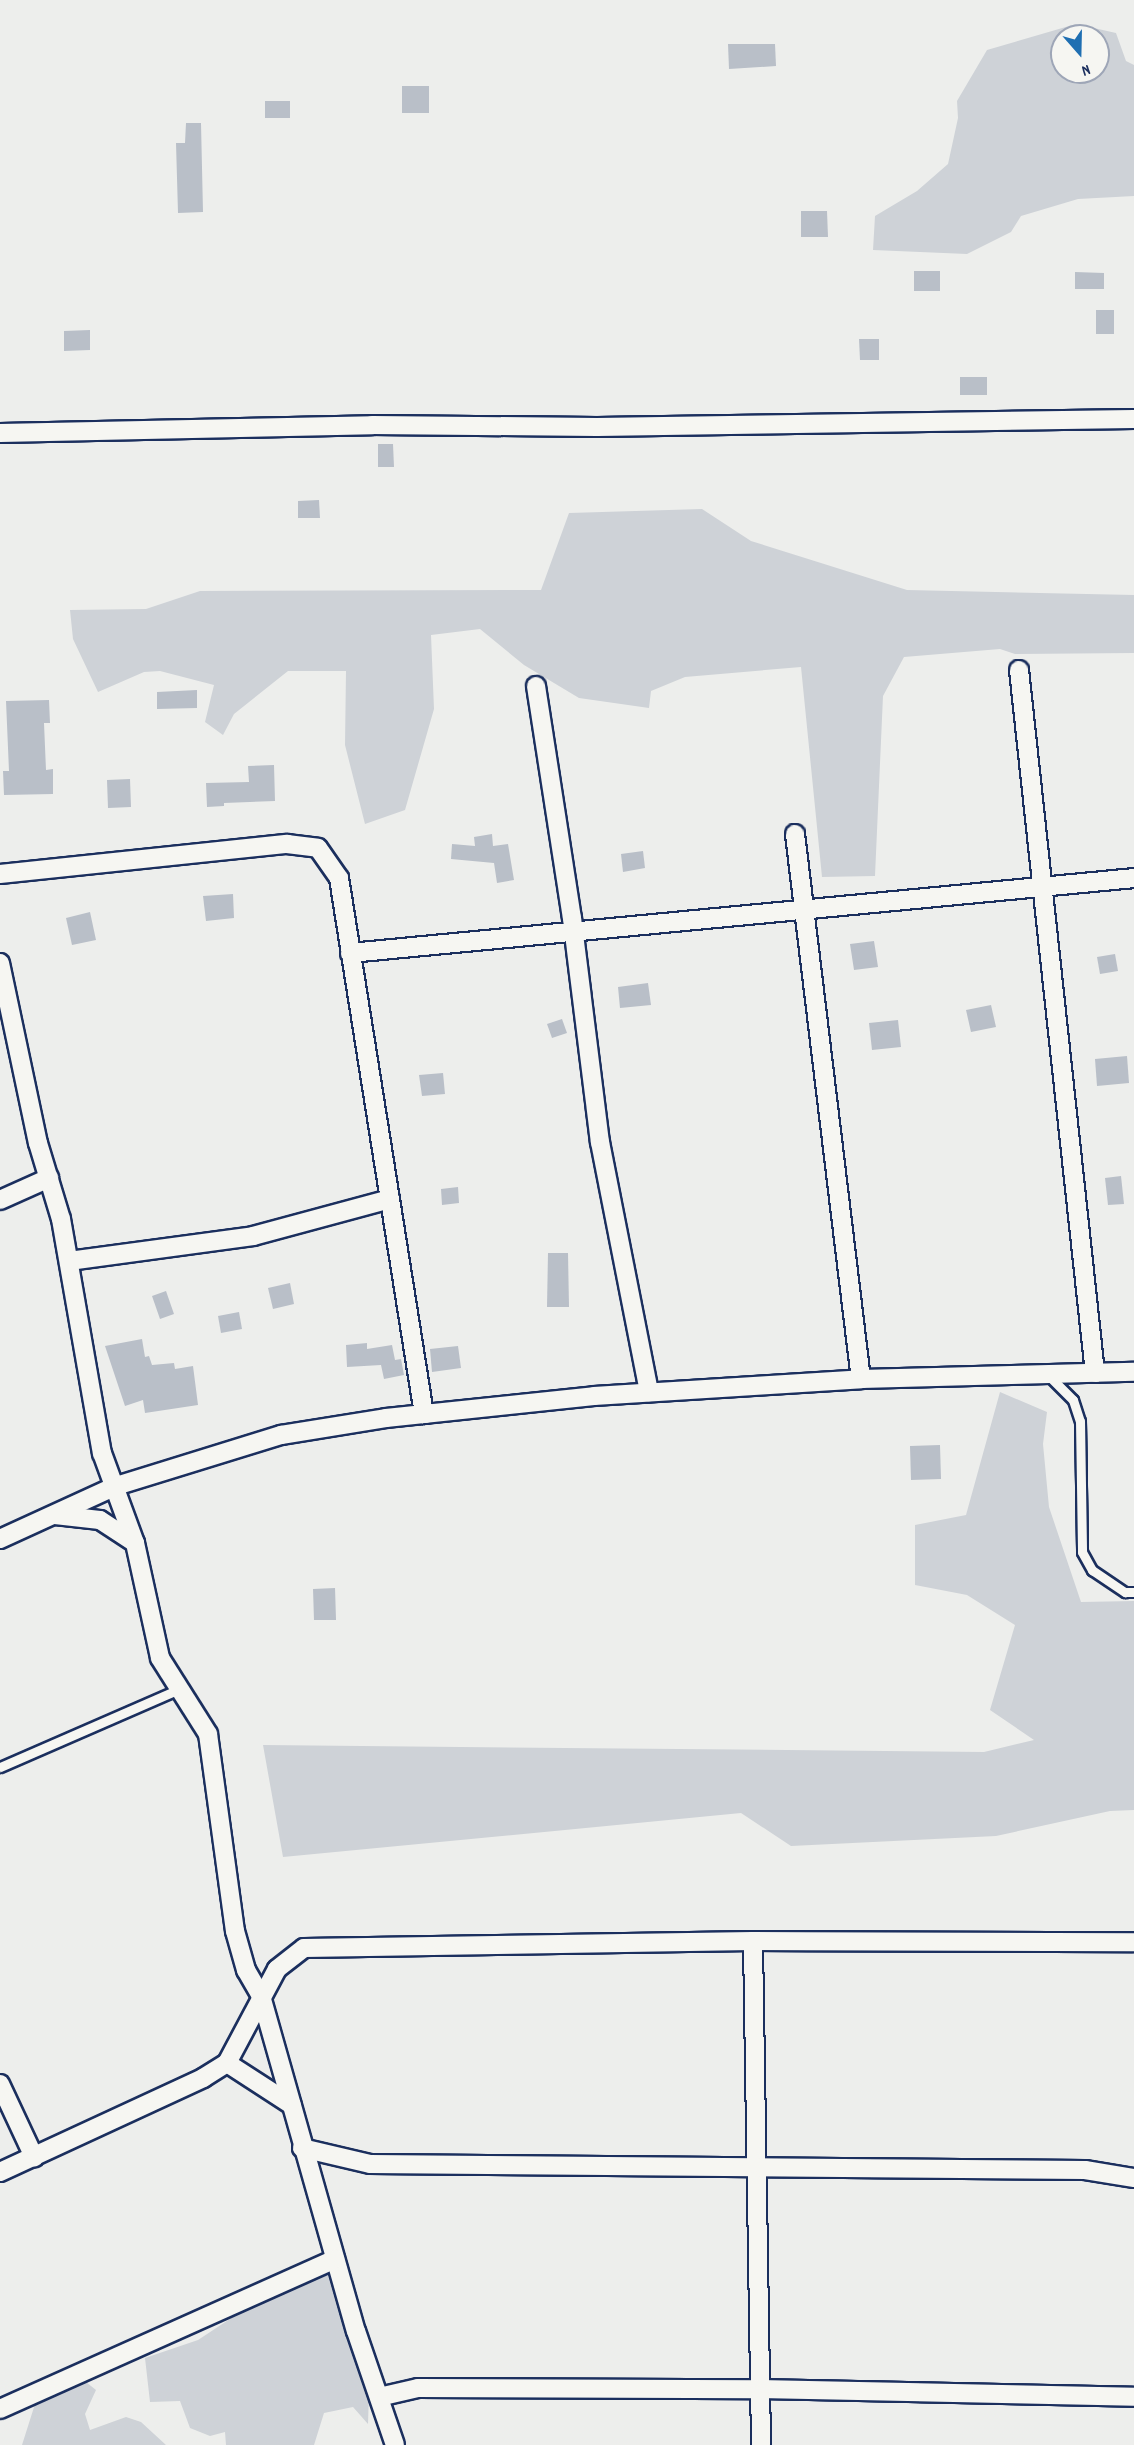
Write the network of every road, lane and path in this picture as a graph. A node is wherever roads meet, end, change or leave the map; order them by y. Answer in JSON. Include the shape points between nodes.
{"nodes":[{"id":1,"x":1134,"y":419,"type":"edge"},
{"id":2,"x":0,"y":433,"type":"edge"},
{"id":3,"x":1018,"y":670,"type":"dead end"},
{"id":4,"x":536,"y":686,"type":"dead end"},
{"id":5,"x":795,"y":834,"type":"dead end"},
{"id":6,"x":0,"y":874,"type":"edge"},
{"id":7,"x":1134,"y":878,"type":"edge"},
{"id":8,"x":1041,"y":887,"type":"junction"},
{"id":9,"x":801,"y":910,"type":"junction"},
{"id":10,"x":574,"y":932,"type":"junction"},
{"id":11,"x":350,"y":953,"type":"junction"},
{"id":12,"x":0,"y":963,"type":"edge"},
{"id":13,"x":49,"y":1178,"type":"junction"},
{"id":14,"x":390,"y":1199,"type":"junction"},
{"id":15,"x":0,"y":1200,"type":"edge"},
{"id":16,"x":69,"y":1261,"type":"junction"},
{"id":17,"x":1134,"y":1372,"type":"edge"},
{"id":18,"x":1095,"y":1373,"type":"junction"},
{"id":19,"x":1047,"y":1374,"type":"junction"},
{"id":20,"x":861,"y":1379,"type":"junction"},
{"id":21,"x":649,"y":1392,"type":"junction"},
{"id":22,"x":424,"y":1414,"type":"junction"},
{"id":23,"x":116,"y":1486,"type":"junction"},
{"id":24,"x":53,"y":1515,"type":"junction"},
{"id":25,"x":0,"y":1539,"type":"edge"},
{"id":26,"x":135,"y":1543,"type":"junction"},
{"id":27,"x":1134,"y":1592,"type":"edge"},
{"id":28,"x":179,"y":1689,"type":"junction"},
{"id":29,"x":0,"y":1767,"type":"edge"},
{"id":30,"x":753,"y":1941,"type":"junction"},
{"id":31,"x":1134,"y":1942,"type":"edge"},
{"id":32,"x":261,"y":1996,"type":"junction"},
{"id":33,"x":227,"y":2063,"type":"junction"},
{"id":34,"x":0,"y":2084,"type":"edge"},
{"id":35,"x":292,"y":2105,"type":"junction"},
{"id":36,"x":302,"y":2148,"type":"junction"},
{"id":37,"x":33,"y":2157,"type":"junction"},
{"id":38,"x":756,"y":2167,"type":"junction"},
{"id":39,"x":0,"y":2172,"type":"edge"},
{"id":40,"x":1134,"y":2178,"type":"edge"},
{"id":41,"x":335,"y":2259,"type":"junction"},
{"id":42,"x":759,"y":2389,"type":"junction"},
{"id":43,"x":379,"y":2397,"type":"junction"},
{"id":44,"x":1134,"y":2397,"type":"edge"},
{"id":45,"x":0,"y":2409,"type":"edge"},
{"id":46,"x":395,"y":2445,"type":"edge"},
{"id":47,"x":760,"y":2445,"type":"edge"}],
"edges":[{"from":1,"to":2,"type":"street"},
{"from":3,"to":8,"type":"street"},
{"from":4,"to":10,"type":"street"},
{"from":5,"to":9,"type":"street"},
{"from":6,"to":11,"type":"street","via":[[287,844],[318,848],[339,878]]},
{"from":7,"to":8,"type":"street"},
{"from":8,"to":9,"type":"street"},
{"from":8,"to":18,"type":"street"},
{"from":9,"to":10,"type":"street"},
{"from":9,"to":20,"type":"street"},
{"from":10,"to":11,"type":"street"},
{"from":10,"to":21,"type":"street","via":[[600,1142]]},
{"from":11,"to":14,"type":"street"},
{"from":12,"to":13,"type":"street"},
{"from":13,"to":15,"type":"street"},
{"from":13,"to":16,"type":"street"},
{"from":14,"to":16,"type":"street","via":[[253,1236]]},
{"from":14,"to":22,"type":"street"},
{"from":16,"to":23,"type":"street","via":[[102,1453]]},
{"from":17,"to":18,"type":"street"},
{"from":18,"to":19,"type":"street"},
{"from":19,"to":20,"type":"street"},
{"from":19,"to":27,"type":"lane","via":[[1072,1400],[1080,1421],[1082,1552],[1092,1570],[1125,1592]]},
{"from":20,"to":21,"type":"street"},
{"from":21,"to":22,"type":"street"},
{"from":22,"to":23,"type":"street","via":[[281,1435]]},
{"from":23,"to":24,"type":"street"},
{"from":23,"to":26,"type":"street"},
{"from":24,"to":25,"type":"street"},
{"from":24,"to":26,"type":"street","via":[[100,1520]]},
{"from":26,"to":28,"type":"street","via":[[160,1658]]},
{"from":28,"to":29,"type":"lane"},
{"from":28,"to":32,"type":"street","via":[[208,1734],[235,1931],[246,1970]]},
{"from":30,"to":31,"type":"street"},
{"from":30,"to":32,"type":"street","via":[[304,1948],[277,1969]]},
{"from":30,"to":38,"type":"street"},
{"from":32,"to":33,"type":"street"},
{"from":32,"to":35,"type":"street"},
{"from":33,"to":35,"type":"street"},
{"from":33,"to":37,"type":"street","via":[[203,2078]]},
{"from":34,"to":37,"type":"street"},
{"from":35,"to":36,"type":"street"},
{"from":36,"to":38,"type":"street","via":[[370,2164]]},
{"from":36,"to":41,"type":"street"},
{"from":37,"to":39,"type":"street"},
{"from":38,"to":40,"type":"street","via":[[1085,2170]]},
{"from":38,"to":42,"type":"street"},
{"from":41,"to":43,"type":"street"},
{"from":41,"to":45,"type":"street"},
{"from":42,"to":43,"type":"street","via":[[417,2388]]},
{"from":42,"to":44,"type":"street"},
{"from":42,"to":47,"type":"street"},
{"from":43,"to":46,"type":"street"}]}
